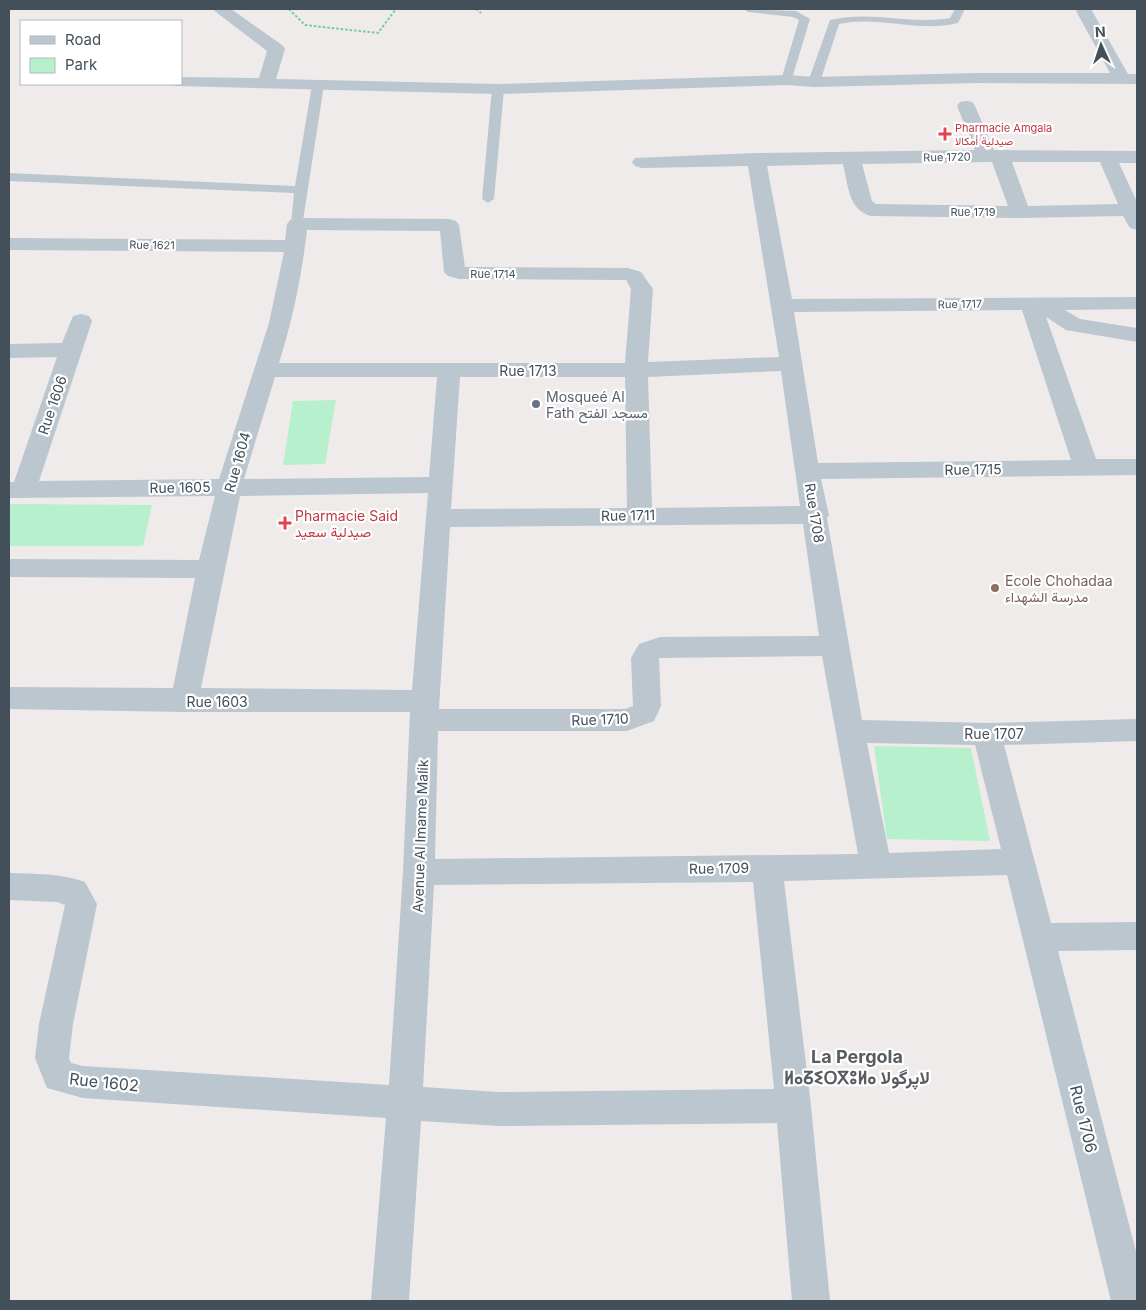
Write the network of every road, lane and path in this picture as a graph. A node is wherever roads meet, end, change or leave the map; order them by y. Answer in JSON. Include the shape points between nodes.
{"nodes":[{"id":1,"x":220,"y":9,"type":"edge"},
{"id":2,"x":288,"y":9,"type":"edge"},
{"id":3,"x":396,"y":9,"type":"edge"},
{"id":4,"x":476,"y":9,"type":"edge"},
{"id":5,"x":748,"y":9,"type":"edge"},
{"id":6,"x":960,"y":9,"type":"edge"},
{"id":7,"x":1082,"y":9,"type":"edge"},
{"id":8,"x":481,"y":12,"type":"dead end"},
{"id":9,"x":1130,"y":79,"type":"edge"},
{"id":10,"x":787,"y":80,"type":"junction"},
{"id":11,"x":182,"y":82,"type":"edge"},
{"id":12,"x":814,"y":82,"type":"junction"},
{"id":13,"x":266,"y":84,"type":"junction"},
{"id":14,"x":318,"y":85,"type":"junction"},
{"id":15,"x":498,"y":89,"type":"junction"},
{"id":16,"x":966,"y":106,"type":"dead end"},
{"id":17,"x":993,"y":156,"type":"junction"},
{"id":18,"x":1107,"y":157,"type":"junction"},
{"id":19,"x":1137,"y":157,"type":"edge"},
{"id":20,"x":851,"y":158,"type":"junction"},
{"id":21,"x":756,"y":159,"type":"junction"},
{"id":22,"x":642,"y":162,"type":"dead end"},
{"id":23,"x":9,"y":177,"type":"edge"},
{"id":24,"x":301,"y":190,"type":"junction"},
{"id":25,"x":488,"y":199,"type":"dead end"},
{"id":26,"x":1020,"y":212,"type":"junction"},
{"id":27,"x":1134,"y":217,"type":"edge"},
{"id":28,"x":297,"y":224,"type":"junction"},
{"id":29,"x":9,"y":244,"type":"edge"},
{"id":30,"x":296,"y":246,"type":"junction"},
{"id":31,"x":1035,"y":303,"type":"junction"},
{"id":32,"x":1137,"y":303,"type":"edge"},
{"id":33,"x":782,"y":306,"type":"junction"},
{"id":34,"x":81,"y":321,"type":"dead end"},
{"id":35,"x":1137,"y":335,"type":"edge"},
{"id":36,"x":71,"y":350,"type":"junction"},
{"id":37,"x":9,"y":351,"type":"edge"},
{"id":38,"x":791,"y":364,"type":"junction"},
{"id":39,"x":264,"y":370,"type":"junction"},
{"id":40,"x":449,"y":370,"type":"junction"},
{"id":41,"x":636,"y":370,"type":"junction"},
{"id":42,"x":1086,"y":467,"type":"junction"},
{"id":43,"x":1137,"y":467,"type":"edge"},
{"id":44,"x":809,"y":471,"type":"junction"},
{"id":45,"x":441,"y":485,"type":"junction"},
{"id":46,"x":230,"y":486,"type":"junction"},
{"id":47,"x":16,"y":489,"type":"edge"},
{"id":48,"x":640,"y":515,"type":"junction"},
{"id":49,"x":816,"y":515,"type":"junction"},
{"id":50,"x":440,"y":518,"type":"junction"},
{"id":51,"x":9,"y":568,"type":"edge"},
{"id":52,"x":212,"y":569,"type":"junction"},
{"id":53,"x":834,"y":646,"type":"junction"},
{"id":54,"x":9,"y":698,"type":"edge"},
{"id":55,"x":185,"y":701,"type":"junction"},
{"id":56,"x":425,"y":710,"type":"junction"},
{"id":57,"x":1137,"y":730,"type":"edge"},
{"id":58,"x":850,"y":731,"type":"junction"},
{"id":59,"x":987,"y":734,"type":"junction"},
{"id":60,"x":1020,"y":861,"type":"junction"},
{"id":61,"x":876,"y":867,"type":"junction"},
{"id":62,"x":767,"y":868,"type":"junction"},
{"id":63,"x":419,"y":872,"type":"junction"},
{"id":64,"x":9,"y":887,"type":"edge"},
{"id":65,"x":1137,"y":936,"type":"edge"},
{"id":66,"x":1037,"y":937,"type":"junction"},
{"id":67,"x":405,"y":1103,"type":"junction"},
{"id":68,"x":793,"y":1106,"type":"junction"},
{"id":69,"x":1130,"y":1284,"type":"edge"},
{"id":70,"x":390,"y":1301,"type":"edge"},
{"id":71,"x":812,"y":1301,"type":"edge"}],
"edges":[{"from":1,"to":13,"type":"street","via":[[276,49]]},
{"from":2,"to":3,"type":"path","via":[[305,25],[378,33]]},
{"from":4,"to":8,"type":"path"},
{"from":5,"to":10,"type":"lane","via":[[796,14],[805,20]]},
{"from":6,"to":12,"type":"lane","via":[[954,21],[930,25],[852,18],[834,22]]},
{"from":7,"to":9,"type":"street"},
{"from":9,"to":12,"type":"street"},
{"from":10,"to":12,"type":"street"},
{"from":10,"to":15,"type":"street"},
{"from":11,"to":13,"type":"street"},
{"from":13,"to":14,"type":"street"},
{"from":14,"to":15,"type":"street"},
{"from":14,"to":24,"type":"lane"},
{"from":15,"to":25,"type":"lane"},
{"from":16,"to":17,"type":"street"},
{"from":17,"to":18,"type":"street","name":"Rue 1720"},
{"from":17,"to":20,"type":"street","name":"Rue 1720"},
{"from":17,"to":26,"type":"street"},
{"from":18,"to":19,"type":"street","name":"Rue 1720"},
{"from":18,"to":27,"type":"street"},
{"from":20,"to":21,"type":"street","name":"Rue 1720"},
{"from":20,"to":26,"type":"street","name":"Rue 1719","via":[[864,204],[871,210]]},
{"from":21,"to":22,"type":"street","name":"Rue 1720"},
{"from":21,"to":33,"type":"street","name":"Rue 1708"},
{"from":23,"to":24,"type":"lane"},
{"from":24,"to":28,"type":"lane"},
{"from":26,"to":27,"type":"street","name":"Rue 1719"},
{"from":28,"to":30,"type":"street","name":"Rue 1604"},
{"from":28,"to":41,"type":"street","name":"Rue 1714","via":[[449,225],[455,272],[459,273],[634,276],[642,289]]},
{"from":29,"to":30,"type":"street","name":"Rue 1621"},
{"from":30,"to":39,"type":"street","name":"Rue 1604","via":[[283,312]]},
{"from":31,"to":32,"type":"street","name":"Rue 1717"},
{"from":31,"to":33,"type":"street","name":"Rue 1717"},
{"from":31,"to":35,"type":"street","via":[[1074,325]]},
{"from":31,"to":42,"type":"street"},
{"from":33,"to":38,"type":"street","name":"Rue 1708"},
{"from":34,"to":36,"type":"street","name":"Rue 1606"},
{"from":36,"to":37,"type":"street"},
{"from":36,"to":47,"type":"street","name":"Rue 1606"},
{"from":38,"to":41,"type":"street","name":"Rue 1713"},
{"from":38,"to":44,"type":"street","name":"Rue 1708"},
{"from":39,"to":40,"type":"street","name":"Rue 1713"},
{"from":39,"to":46,"type":"street","name":"Rue 1604"},
{"from":40,"to":41,"type":"street","name":"Rue 1713"},
{"from":40,"to":45,"type":"street","name":"Avenue Al Imame Malik"},
{"from":41,"to":48,"type":"street"},
{"from":42,"to":43,"type":"street","name":"Rue 1715"},
{"from":42,"to":44,"type":"street","name":"Rue 1715"},
{"from":44,"to":49,"type":"street","name":"Rue 1708"},
{"from":45,"to":46,"type":"street","name":"Rue 1605"},
{"from":45,"to":50,"type":"street","name":"Avenue Al Imame Malik"},
{"from":46,"to":47,"type":"street","name":"Rue 1605"},
{"from":46,"to":52,"type":"street","name":"Rue 1604"},
{"from":48,"to":49,"type":"street","name":"Rue 1711"},
{"from":48,"to":50,"type":"street","name":"Rue 1711"},
{"from":49,"to":53,"type":"street","name":"Rue 1708"},
{"from":50,"to":56,"type":"street","name":"Avenue Al Imame Malik"},
{"from":51,"to":52,"type":"street"},
{"from":52,"to":55,"type":"street","name":"Rue 1604"},
{"from":53,"to":56,"type":"street","name":"Rue 1710","via":[[660,646],[649,650],[646,658],[647,706],[644,713],[627,720]]},
{"from":53,"to":58,"type":"street","name":"Rue 1708"},
{"from":54,"to":55,"type":"street","name":"Rue 1603"},
{"from":55,"to":56,"type":"street","name":"Rue 1603"},
{"from":56,"to":63,"type":"street","name":"Avenue Al Imame Malik"},
{"from":57,"to":59,"type":"street","name":"Rue 1707"},
{"from":58,"to":59,"type":"street","name":"Rue 1707"},
{"from":58,"to":61,"type":"street","name":"Rue 1708"},
{"from":59,"to":60,"type":"street","name":"Rue 1706"},
{"from":60,"to":61,"type":"street","name":"Rue 1709"},
{"from":60,"to":66,"type":"street","name":"Rue 1706"},
{"from":61,"to":62,"type":"street","name":"Rue 1709"},
{"from":62,"to":63,"type":"street","name":"Rue 1709"},
{"from":62,"to":68,"type":"street"},
{"from":63,"to":67,"type":"street","name":"Avenue Al Imame Malik"},
{"from":64,"to":67,"type":"street","name":"Rue 1602","via":[[57,888],[74,892],[81,904],[56,1024],[52,1058],[58,1076],[83,1082]]},
{"from":65,"to":66,"type":"street"},
{"from":66,"to":69,"type":"street","name":"Rue 1706"},
{"from":67,"to":68,"type":"street","via":[[499,1109]]},
{"from":67,"to":70,"type":"street","name":"Avenue Al Imame Malik"},
{"from":68,"to":71,"type":"street"}]}
